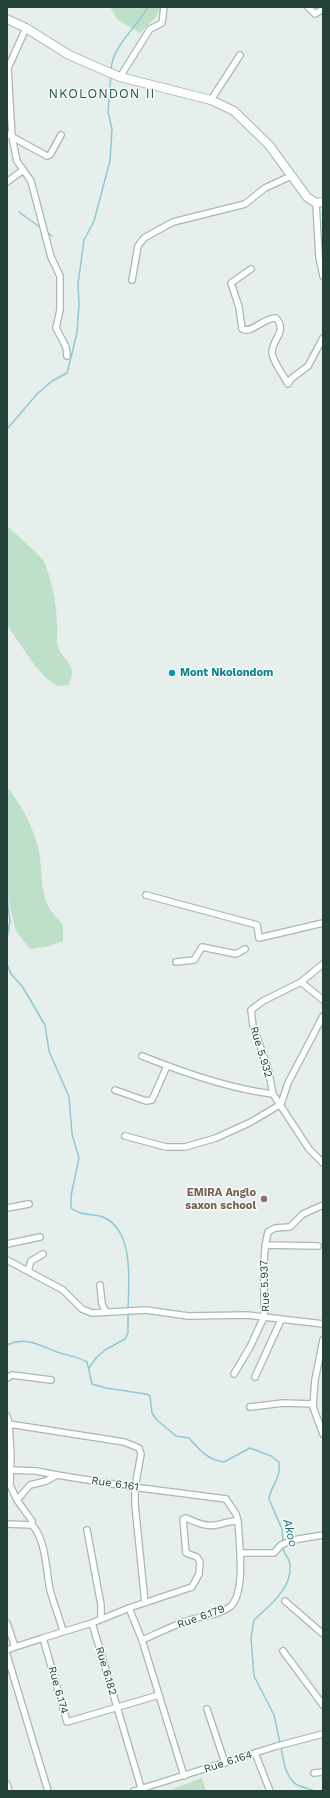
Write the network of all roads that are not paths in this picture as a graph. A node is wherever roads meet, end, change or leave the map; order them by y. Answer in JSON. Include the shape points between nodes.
{"nodes":[{"id":1,"x":164,"y":7,"type":"edge"},
{"id":2,"x":308,"y":7,"type":"edge"},
{"id":3,"x":323,"y":9,"type":"edge"},
{"id":4,"x":7,"y":19,"type":"edge"},
{"id":5,"x":26,"y":28,"type":"junction"},
{"id":6,"x":240,"y":56,"type":"dead end"},
{"id":7,"x":120,"y":77,"type":"junction"},
{"id":8,"x":211,"y":100,"type":"junction"},
{"id":9,"x":60,"y":135,"type":"dead end"},
{"id":10,"x":10,"y":136,"type":"edge"},
{"id":11,"x":23,"y":170,"type":"junction"},
{"id":12,"x":290,"y":176,"type":"junction"},
{"id":13,"x":7,"y":182,"type":"edge"},
{"id":14,"x":320,"y":203,"type":"edge"},
{"id":15,"x":250,"y":270,"type":"dead end"},
{"id":16,"x":323,"y":276,"type":"edge"},
{"id":17,"x":132,"y":280,"type":"dead end"},
{"id":18,"x":323,"y":338,"type":"edge"},
{"id":19,"x":67,"y":356,"type":"dead end"},
{"id":20,"x":146,"y":895,"type":"dead end"},
{"id":21,"x":323,"y":923,"type":"edge"},
{"id":22,"x":246,"y":949,"type":"dead end"},
{"id":23,"x":176,"y":962,"type":"dead end"},
{"id":24,"x":323,"y":964,"type":"edge"},
{"id":25,"x":301,"y":982,"type":"junction"},
{"id":26,"x":323,"y":1000,"type":"edge"},
{"id":27,"x":323,"y":1016,"type":"edge"},
{"id":28,"x":142,"y":1056,"type":"dead end"},
{"id":29,"x":167,"y":1066,"type":"junction"},
{"id":30,"x":116,"y":1090,"type":"dead end"},
{"id":31,"x":273,"y":1094,"type":"junction"},
{"id":32,"x":281,"y":1104,"type":"junction"},
{"id":33,"x":125,"y":1136,"type":"dead end"},
{"id":34,"x":323,"y":1163,"type":"edge"},
{"id":35,"x":29,"y":1204,"type":"dead end"},
{"id":36,"x":323,"y":1205,"type":"edge"},
{"id":37,"x":7,"y":1208,"type":"edge"},
{"id":38,"x":40,"y":1237,"type":"dead end"},
{"id":39,"x":7,"y":1244,"type":"edge"},
{"id":40,"x":265,"y":1246,"type":"junction"},
{"id":41,"x":318,"y":1246,"type":"dead end"},
{"id":42,"x":43,"y":1254,"type":"dead end"},
{"id":43,"x":7,"y":1260,"type":"edge"},
{"id":44,"x":28,"y":1271,"type":"junction"},
{"id":45,"x":100,"y":1284,"type":"dead end"},
{"id":46,"x":106,"y":1312,"type":"junction"},
{"id":47,"x":264,"y":1317,"type":"junction"},
{"id":48,"x":281,"y":1320,"type":"junction"},
{"id":49,"x":323,"y":1324,"type":"edge"},
{"id":50,"x":323,"y":1340,"type":"edge"},
{"id":51,"x":234,"y":1374,"type":"dead end"},
{"id":52,"x":255,"y":1377,"type":"dead end"},
{"id":53,"x":7,"y":1378,"type":"edge"},
{"id":54,"x":51,"y":1380,"type":"dead end"},
{"id":55,"x":313,"y":1404,"type":"junction"},
{"id":56,"x":250,"y":1407,"type":"dead end"},
{"id":57,"x":7,"y":1416,"type":"edge"},
{"id":58,"x":9,"y":1424,"type":"junction"},
{"id":59,"x":323,"y":1434,"type":"edge"},
{"id":60,"x":11,"y":1470,"type":"junction"},
{"id":61,"x":57,"y":1475,"type":"junction"},
{"id":62,"x":135,"y":1487,"type":"junction"},
{"id":63,"x":17,"y":1500,"type":"junction"},
{"id":64,"x":238,"y":1521,"type":"junction"},
{"id":65,"x":7,"y":1524,"type":"edge"},
{"id":66,"x":32,"y":1525,"type":"junction"},
{"id":67,"x":87,"y":1530,"type":"dead end"},
{"id":68,"x":323,"y":1535,"type":"edge"},
{"id":69,"x":240,"y":1553,"type":"junction"},
{"id":70,"x":285,"y":1601,"type":"dead end"},
{"id":71,"x":145,"y":1603,"type":"junction"},
{"id":72,"x":129,"y":1608,"type":"junction"},
{"id":73,"x":101,"y":1619,"type":"junction"},
{"id":74,"x":7,"y":1623,"type":"edge"},
{"id":75,"x":92,"y":1623,"type":"junction"},
{"id":76,"x":63,"y":1631,"type":"junction"},
{"id":77,"x":323,"y":1634,"type":"edge"},
{"id":78,"x":43,"y":1638,"type":"junction"},
{"id":79,"x":142,"y":1640,"type":"junction"},
{"id":80,"x":15,"y":1648,"type":"junction"},
{"id":81,"x":7,"y":1650,"type":"edge"},
{"id":82,"x":283,"y":1651,"type":"dead end"},
{"id":83,"x":7,"y":1655,"type":"edge"},
{"id":84,"x":159,"y":1695,"type":"junction"},
{"id":85,"x":323,"y":1705,"type":"edge"},
{"id":86,"x":117,"y":1708,"type":"junction"},
{"id":87,"x":207,"y":1709,"type":"dead end"},
{"id":88,"x":323,"y":1734,"type":"edge"},
{"id":89,"x":255,"y":1753,"type":"junction"},
{"id":90,"x":225,"y":1763,"type":"junction"},
{"id":91,"x":323,"y":1772,"type":"edge"},
{"id":92,"x":314,"y":1774,"type":"dead end"},
{"id":93,"x":184,"y":1776,"type":"junction"},
{"id":94,"x":7,"y":1784,"type":"edge"},
{"id":95,"x":142,"y":1790,"type":"edge"},
{"id":96,"x":9,"y":1791,"type":"edge"},
{"id":97,"x":48,"y":1791,"type":"edge"},
{"id":98,"x":134,"y":1791,"type":"edge"},
{"id":99,"x":270,"y":1791,"type":"edge"}],
"edges":[{"from":1,"to":7,"type":"street","via":[[162,23],[150,29]]},
{"from":2,"to":3,"type":"street","via":[[316,14]]},
{"from":4,"to":5,"type":"street"},
{"from":5,"to":7,"type":"street","via":[[69,55]]},
{"from":5,"to":10,"type":"street","via":[[8,68]]},
{"from":6,"to":8,"type":"street"},
{"from":7,"to":8,"type":"street"},
{"from":8,"to":12,"type":"street","via":[[234,110],[285,165]]},
{"from":9,"to":10,"type":"street","via":[[50,155],[47,156]]},
{"from":10,"to":11,"type":"street","via":[[16,161]]},
{"from":11,"to":13,"type":"street"},
{"from":11,"to":19,"type":"street","via":[[31,181],[51,257],[60,276],[61,304],[56,328],[66,347]]},
{"from":12,"to":14,"type":"street","via":[[307,197]]},
{"from":12,"to":17,"type":"street","via":[[265,188],[245,204],[173,222],[144,238],[138,246]]},
{"from":14,"to":16,"type":"street","via":[[318,257]]},
{"from":15,"to":18,"type":"street","via":[[231,283],[239,307],[242,329],[248,330],[276,318],[281,328],[273,355],[288,384],[308,366]]},
{"from":20,"to":21,"type":"street","via":[[257,925],[259,938]]},
{"from":22,"to":23,"type":"street","via":[[236,954],[202,947],[194,960]]},
{"from":24,"to":25,"type":"street","name":"Rue 5.932"},
{"from":25,"to":26,"type":"street"},
{"from":25,"to":31,"type":"street","name":"Rue 5.932","via":[[251,1010],[253,1026],[268,1068]]},
{"from":27,"to":32,"type":"street","via":[[288,1083]]},
{"from":28,"to":29,"type":"street"},
{"from":29,"to":30,"type":"street","via":[[152,1100],[146,1101]]},
{"from":29,"to":31,"type":"street","via":[[255,1092]]},
{"from":31,"to":32,"type":"street","name":"Rue 5.932"},
{"from":32,"to":33,"type":"street","via":[[251,1122],[216,1138],[190,1146],[166,1147]]},
{"from":32,"to":34,"type":"street","name":"Rue 5.932","via":[[309,1149]]},
{"from":35,"to":37,"type":"street"},
{"from":36,"to":40,"type":"street","via":[[303,1214],[290,1227],[270,1230]]},
{"from":38,"to":39,"type":"street"},
{"from":40,"to":41,"type":"street"},
{"from":40,"to":47,"type":"street","name":"Rue 5.937"},
{"from":42,"to":44,"type":"street","via":[[31,1261]]},
{"from":43,"to":44,"type":"street"},
{"from":44,"to":46,"type":"street","via":[[63,1290],[82,1309],[92,1313]]},
{"from":45,"to":46,"type":"street","via":[[102,1304]]},
{"from":46,"to":47,"type":"street","via":[[146,1310],[188,1316]]},
{"from":47,"to":48,"type":"street","name":"Rue 5.937"},
{"from":47,"to":51,"type":"street","via":[[250,1348]]},
{"from":48,"to":49,"type":"street","name":"Rue 5.937"},
{"from":48,"to":52,"type":"street"},
{"from":50,"to":55,"type":"street","via":[[314,1380]]},
{"from":53,"to":54,"type":"street","via":[[12,1375]]},
{"from":55,"to":56,"type":"street","via":[[283,1403]]},
{"from":55,"to":59,"type":"street"},
{"from":57,"to":58,"type":"street"},
{"from":58,"to":60,"type":"street"},
{"from":58,"to":62,"type":"street","via":[[129,1443],[139,1448],[141,1454]]},
{"from":60,"to":61,"type":"street","name":"Rue 6.161"},
{"from":60,"to":63,"type":"street","via":[[10,1485]]},
{"from":61,"to":62,"type":"street","name":"Rue 6.161"},
{"from":61,"to":63,"type":"street","via":[[30,1485]]},
{"from":62,"to":64,"type":"street","name":"Rue 6.161","via":[[223,1497],[226,1498]]},
{"from":62,"to":71,"type":"street","via":[[136,1523]]},
{"from":63,"to":66,"type":"street","via":[[32,1521]]},
{"from":64,"to":69,"type":"street"},
{"from":64,"to":71,"type":"street","via":[[212,1526],[183,1519],[186,1553],[197,1557],[200,1562],[201,1568],[196,1582],[188,1590]]},
{"from":65,"to":66,"type":"street"},
{"from":66,"to":76,"type":"street","via":[[48,1570],[50,1589]]},
{"from":67,"to":73,"type":"street","via":[[101,1604]]},
{"from":68,"to":69,"type":"street","via":[[293,1540],[280,1545],[274,1553]]},
{"from":69,"to":79,"type":"street","name":"Rue 6.179","via":[[241,1577],[231,1606],[186,1621]]},
{"from":70,"to":77,"type":"street"},
{"from":71,"to":72,"type":"street"},
{"from":72,"to":73,"type":"street"},
{"from":72,"to":79,"type":"street"},
{"from":73,"to":75,"type":"street"},
{"from":74,"to":80,"type":"street"},
{"from":75,"to":76,"type":"street"},
{"from":75,"to":86,"type":"street","name":"Rue 6.182"},
{"from":76,"to":78,"type":"street"},
{"from":78,"to":80,"type":"street"},
{"from":78,"to":86,"type":"street","name":"Rue 6.174","via":[[67,1722]]},
{"from":79,"to":84,"type":"street"},
{"from":80,"to":81,"type":"street"},
{"from":82,"to":85,"type":"street"},
{"from":83,"to":97,"type":"street"},
{"from":84,"to":86,"type":"street","name":"Rue 6.174"},
{"from":84,"to":93,"type":"street"},
{"from":86,"to":95,"type":"street","name":"Rue 6.182"},
{"from":87,"to":90,"type":"street"},
{"from":88,"to":89,"type":"street","name":"Rue 6.164"},
{"from":89,"to":90,"type":"street","name":"Rue 6.164"},
{"from":89,"to":99,"type":"street"},
{"from":90,"to":93,"type":"street","name":"Rue 6.164"},
{"from":91,"to":92,"type":"street"},
{"from":93,"to":95,"type":"street","name":"Rue 6.164"},
{"from":94,"to":96,"type":"street"},
{"from":95,"to":98,"type":"street","name":"Rue 6.164"}]}
